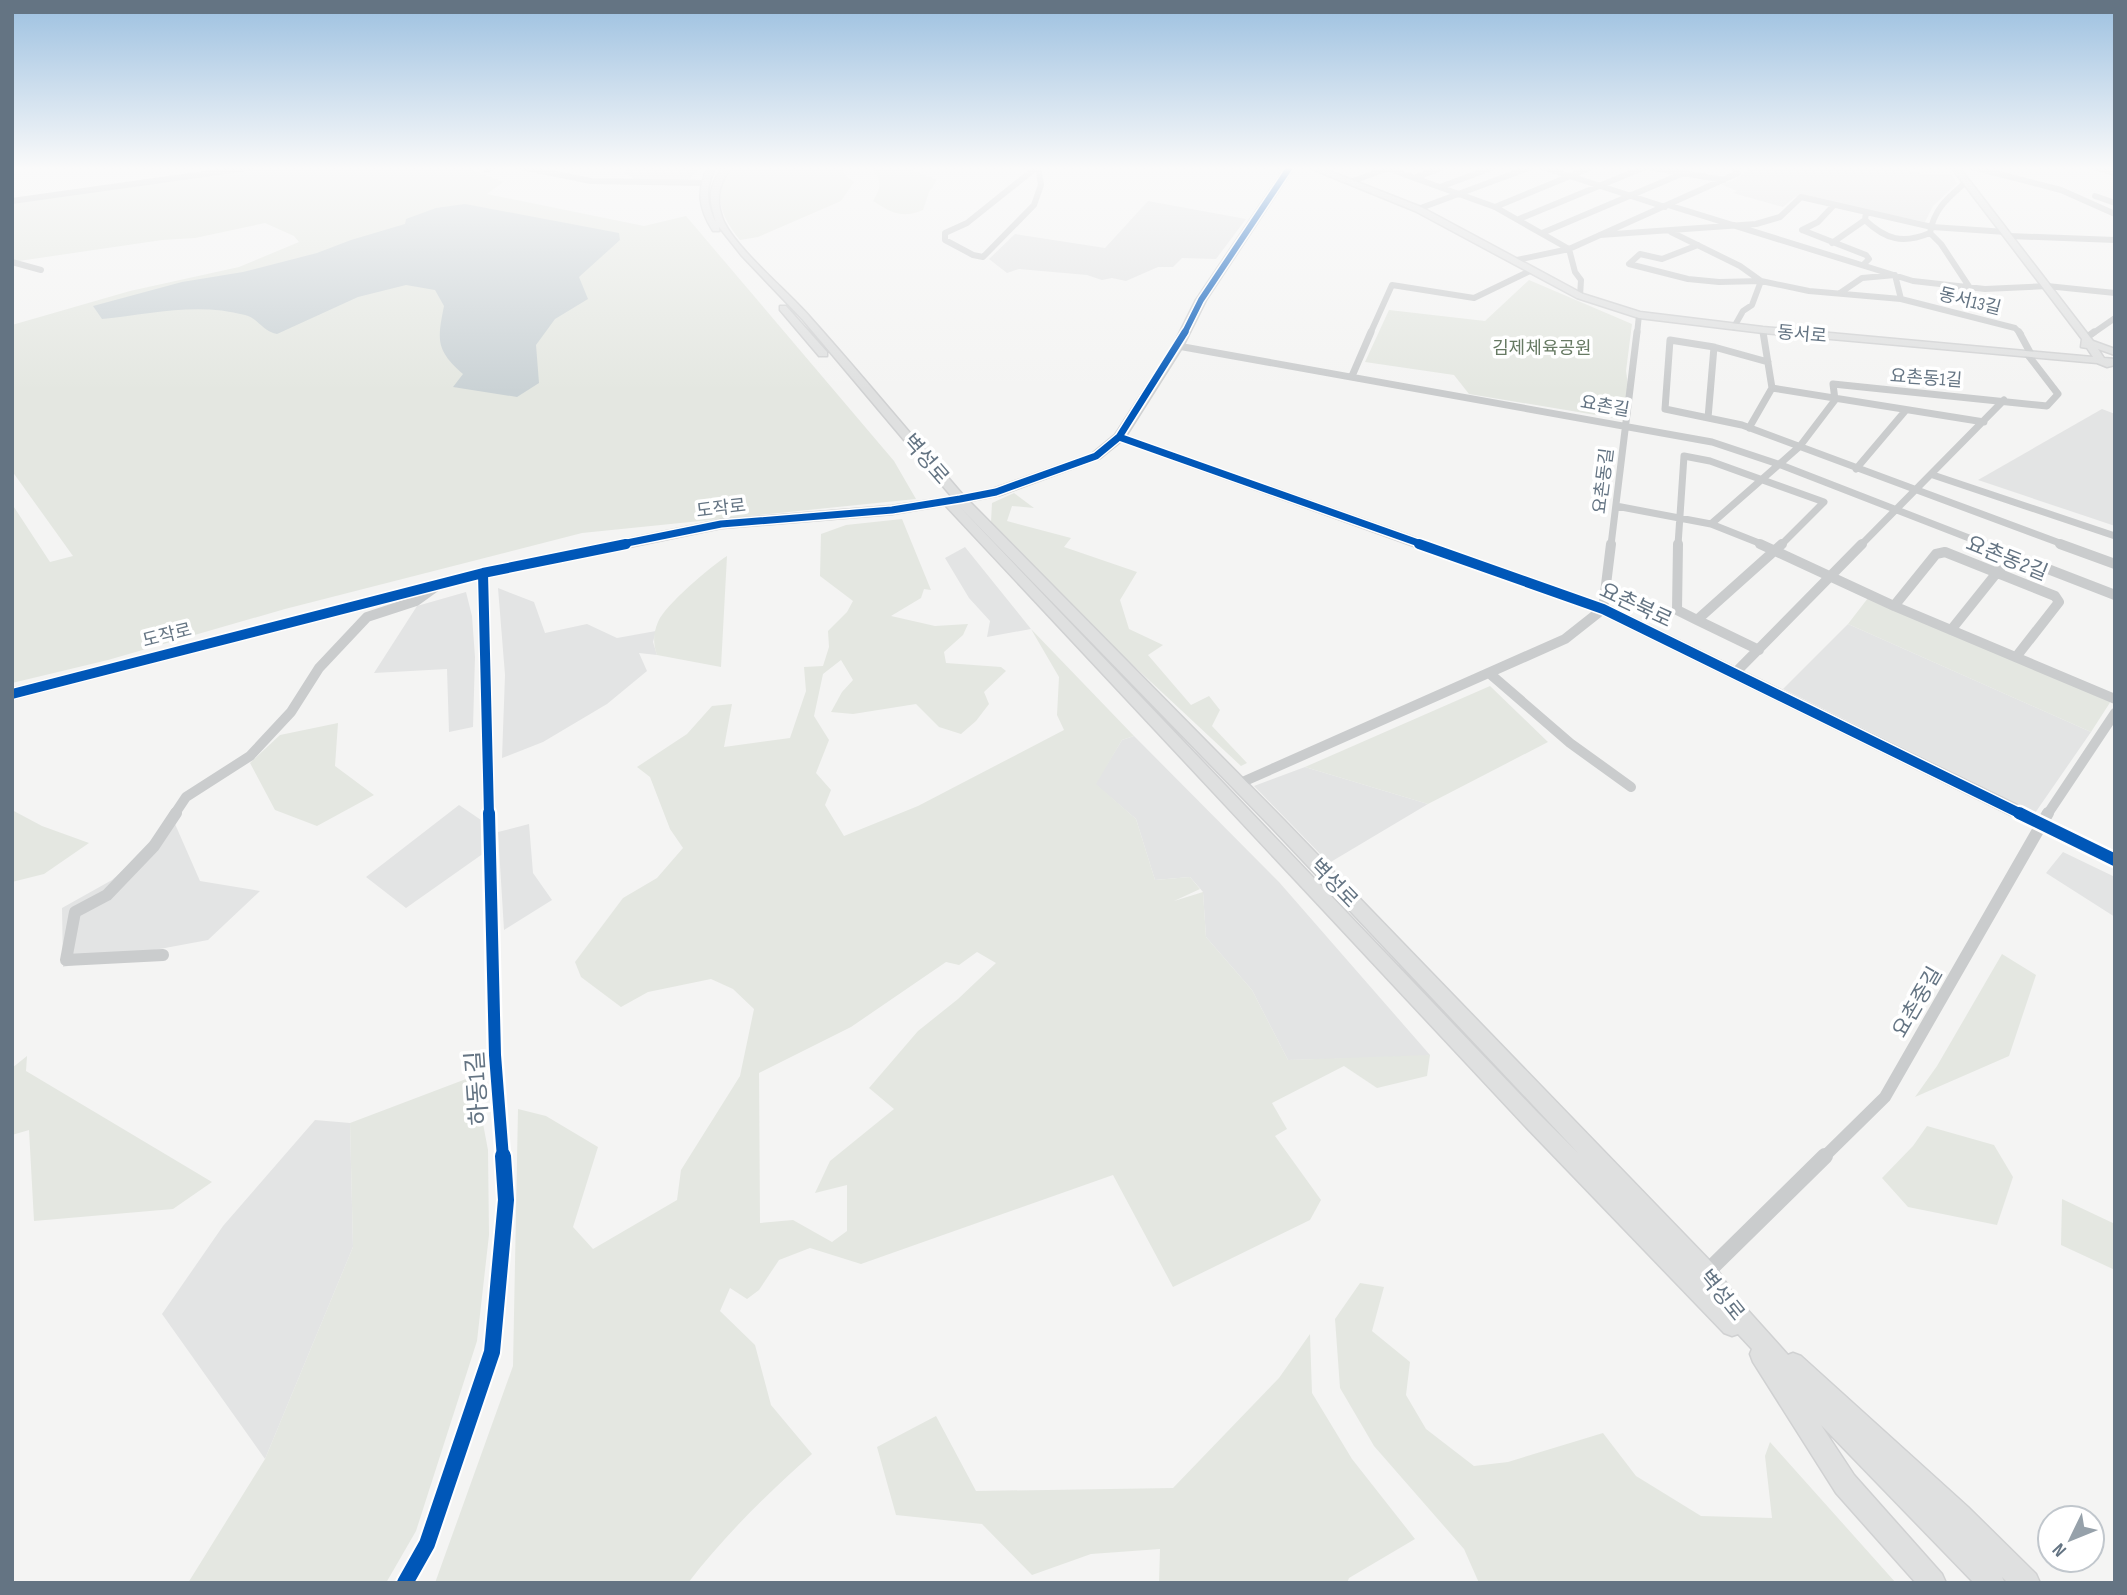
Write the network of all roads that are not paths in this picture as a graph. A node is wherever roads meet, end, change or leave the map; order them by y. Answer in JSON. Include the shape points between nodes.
{"nodes":[{"id":1,"x":727,"y":241,"type":"edge"},
{"id":2,"x":735,"y":241,"type":"edge"},
{"id":3,"x":947,"y":241,"type":"edge"},
{"id":4,"x":998,"y":241,"type":"edge"},
{"id":5,"x":1239,"y":241,"type":"edge"},
{"id":6,"x":1481,"y":241,"type":"edge"},
{"id":7,"x":1556,"y":241,"type":"edge"},
{"id":8,"x":1587,"y":241,"type":"edge"},
{"id":9,"x":1690,"y":241,"type":"edge"},
{"id":10,"x":1785,"y":241,"type":"edge"},
{"id":11,"x":1828,"y":241,"type":"edge"},
{"id":12,"x":1939,"y":241,"type":"edge"},
{"id":13,"x":2014,"y":241,"type":"edge"},
{"id":14,"x":1832,"y":243,"type":"joint"},
{"id":15,"x":1698,"y":245,"type":"junction"},
{"id":16,"x":1569,"y":249,"type":"junction"},
{"id":17,"x":1517,"y":260,"type":"junction"},
{"id":18,"x":12,"y":262,"type":"edge"},
{"id":19,"x":1863,"y":265,"type":"junction"},
{"id":20,"x":41,"y":270,"type":"dead end"},
{"id":21,"x":1532,"y":270,"type":"junction"},
{"id":22,"x":1895,"y":275,"type":"junction"},
{"id":23,"x":1761,"y":281,"type":"junction"},
{"id":24,"x":2047,"y":286,"type":"junction"},
{"id":25,"x":1970,"y":288,"type":"junction"},
{"id":26,"x":1840,"y":293,"type":"junction"},
{"id":27,"x":2115,"y":293,"type":"edge"},
{"id":28,"x":1580,"y":296,"type":"junction"},
{"id":29,"x":1901,"y":299,"type":"junction"},
{"id":30,"x":1639,"y":315,"type":"junction"},
{"id":31,"x":2115,"y":318,"type":"edge"},
{"id":32,"x":1734,"y":327,"type":"junction"},
{"id":33,"x":1763,"y":330,"type":"junction"},
{"id":34,"x":2088,"y":340,"type":"junction"},
{"id":35,"x":1178,"y":346,"type":"junction"},
{"id":36,"x":1714,"y":347,"type":"junction"},
{"id":37,"x":2115,"y":352,"type":"edge"},
{"id":38,"x":2030,"y":356,"type":"junction"},
{"id":39,"x":2050,"y":357,"type":"junction"},
{"id":40,"x":1768,"y":362,"type":"junction"},
{"id":41,"x":2101,"y":362,"type":"junction"},
{"id":42,"x":2115,"y":365,"type":"edge"},
{"id":43,"x":2115,"y":375,"type":"edge"},
{"id":44,"x":1352,"y":376,"type":"junction"},
{"id":45,"x":1772,"y":388,"type":"junction"},
{"id":46,"x":1835,"y":400,"type":"junction"},
{"id":47,"x":2004,"y":400,"type":"junction"},
{"id":48,"x":1906,"y":410,"type":"junction"},
{"id":49,"x":1708,"y":418,"type":"junction"},
{"id":50,"x":1984,"y":422,"type":"junction"},
{"id":51,"x":1626,"y":425,"type":"junction"},
{"id":52,"x":1749,"y":428,"type":"junction"},
{"id":53,"x":1119,"y":437,"type":"junction"},
{"id":54,"x":1800,"y":446,"type":"junction"},
{"id":55,"x":1781,"y":465,"type":"junction"},
{"id":56,"x":1856,"y":469,"type":"junction"},
{"id":57,"x":1933,"y":475,"type":"junction"},
{"id":58,"x":1762,"y":480,"type":"junction"},
{"id":59,"x":1914,"y":490,"type":"junction"},
{"id":60,"x":954,"y":500,"type":"junction"},
{"id":61,"x":1616,"y":506,"type":"junction"},
{"id":62,"x":1897,"y":510,"type":"junction"},
{"id":63,"x":1678,"y":517,"type":"junction"},
{"id":64,"x":1711,"y":524,"type":"junction"},
{"id":65,"x":2115,"y":536,"type":"edge"},
{"id":66,"x":1776,"y":550,"type":"junction"},
{"id":67,"x":2011,"y":555,"type":"junction"},
{"id":68,"x":2115,"y":564,"type":"edge"},
{"id":69,"x":483,"y":573,"type":"junction"},
{"id":70,"x":1997,"y":573,"type":"junction"},
{"id":71,"x":1833,"y":576,"type":"junction"},
{"id":72,"x":441,"y":583,"type":"junction"},
{"id":73,"x":2115,"y":595,"type":"edge"},
{"id":74,"x":1894,"y":606,"type":"junction"},
{"id":75,"x":1603,"y":609,"type":"junction"},
{"id":76,"x":1697,"y":620,"type":"junction"},
{"id":77,"x":1951,"y":630,"type":"junction"},
{"id":78,"x":1759,"y":650,"type":"junction"},
{"id":79,"x":2016,"y":657,"type":"junction"},
{"id":80,"x":1489,"y":673,"type":"junction"},
{"id":81,"x":1734,"y":674,"type":"junction"},
{"id":82,"x":12,"y":694,"type":"edge"},
{"id":83,"x":2115,"y":699,"type":"edge"},
{"id":84,"x":2115,"y":713,"type":"edge"},
{"id":85,"x":1238,"y":784,"type":"junction"},
{"id":86,"x":1632,"y":787,"type":"dead end"},
{"id":87,"x":2040,"y":824,"type":"junction"},
{"id":88,"x":2115,"y":860,"type":"edge"},
{"id":89,"x":163,"y":955,"type":"dead end"},
{"id":90,"x":1706,"y":1273,"type":"junction"},
{"id":91,"x":1727,"y":1304,"type":"junction"},
{"id":92,"x":1761,"y":1354,"type":"junction"},
{"id":93,"x":405,"y":1583,"type":"edge"},
{"id":94,"x":1933,"y":1583,"type":"edge"},
{"id":95,"x":1978,"y":1583,"type":"edge"},
{"id":96,"x":1992,"y":1583,"type":"edge"},
{"id":97,"x":2027,"y":1583,"type":"edge"}],
"edges":[{"from":1,"to":60,"type":"main road","name":"벽성로"},
{"from":2,"to":60,"type":"main road","name":"벽성로","via":[[806,318]]},
{"from":3,"to":4,"type":"street","via":[[983,257]]},
{"from":5,"to":35,"type":"main road","name":"도작로"},
{"from":6,"to":17,"type":"main road","name":"동서로"},
{"from":7,"to":16,"type":"street"},
{"from":8,"to":16,"type":"street"},
{"from":9,"to":15,"type":"street"},
{"from":10,"to":19,"type":"street"},
{"from":11,"to":14,"type":"street"},
{"from":12,"to":25,"type":"street"},
{"from":13,"to":24,"type":"main road"},
{"from":14,"to":19,"type":"street","via":[[1866,255],[1869,259]]},
{"from":15,"to":23,"type":"street"},
{"from":15,"to":23,"type":"street","via":[[1662,259],[1640,254],[1629,264],[1688,279]]},
{"from":16,"to":17,"type":"street"},
{"from":16,"to":28,"type":"street","via":[[1581,281]]},
{"from":17,"to":21,"type":"main road","name":"동서로"},
{"from":18,"to":20,"type":"street"},
{"from":19,"to":22,"type":"street"},
{"from":21,"to":28,"type":"main road","name":"동서로"},
{"from":21,"to":44,"type":"street","via":[[1474,298],[1392,285]]},
{"from":22,"to":25,"type":"street"},
{"from":22,"to":26,"type":"street","via":[[1862,278]]},
{"from":22,"to":29,"type":"street"},
{"from":23,"to":26,"type":"street","name":"동서13길"},
{"from":23,"to":32,"type":"street","via":[[1752,305],[1742,311]]},
{"from":24,"to":25,"type":"street"},
{"from":24,"to":27,"type":"street"},
{"from":24,"to":34,"type":"main road"},
{"from":26,"to":29,"type":"street","name":"동서13길"},
{"from":28,"to":30,"type":"main road","name":"동서로"},
{"from":29,"to":38,"type":"street","name":"동서13길","via":[[2015,328]]},
{"from":30,"to":32,"type":"main road","name":"동서로"},
{"from":30,"to":51,"type":"street","name":"요촌동길"},
{"from":31,"to":34,"type":"street"},
{"from":32,"to":33,"type":"main road","name":"동서로"},
{"from":33,"to":38,"type":"main road","name":"동서로"},
{"from":33,"to":40,"type":"street"},
{"from":34,"to":37,"type":"main road"},
{"from":34,"to":39,"type":"main road"},
{"from":34,"to":41,"type":"main road"},
{"from":35,"to":44,"type":"street","name":"요촌길"},
{"from":35,"to":53,"type":"main road","name":"도작로"},
{"from":36,"to":40,"type":"street"},
{"from":36,"to":49,"type":"street"},
{"from":36,"to":49,"type":"street","via":[[1670,340],[1665,409]]},
{"from":38,"to":39,"type":"main road","name":"동서로"},
{"from":38,"to":47,"type":"street","via":[[2058,394],[2047,406]]},
{"from":39,"to":41,"type":"main road","name":"동서로"},
{"from":39,"to":43,"type":"main road"},
{"from":40,"to":45,"type":"street"},
{"from":41,"to":42,"type":"main road","name":"동서로"},
{"from":44,"to":51,"type":"street","name":"요촌길"},
{"from":45,"to":46,"type":"street","name":"요촌동1길"},
{"from":45,"to":52,"type":"street"},
{"from":46,"to":47,"type":"street","name":"요촌동1길","via":[[1833,384]]},
{"from":46,"to":48,"type":"street","name":"요촌동1길"},
{"from":46,"to":54,"type":"street","name":"요촌동1길"},
{"from":47,"to":50,"type":"street"},
{"from":48,"to":50,"type":"street","name":"요촌동1길"},
{"from":48,"to":56,"type":"street","name":"요촌동1길"},
{"from":49,"to":52,"type":"street"},
{"from":50,"to":57,"type":"street"},
{"from":51,"to":55,"type":"street","name":"요촌길","via":[[1712,442]]},
{"from":51,"to":61,"type":"street","name":"요촌동길"},
{"from":52,"to":54,"type":"street"},
{"from":53,"to":60,"type":"main road","name":"도작로","via":[[1096,456],[1053,473]]},
{"from":53,"to":75,"type":"main road","name":"요촌북로"},
{"from":54,"to":55,"type":"street","name":"요촌동1길"},
{"from":54,"to":56,"type":"street"},
{"from":55,"to":58,"type":"street","name":"요촌동1길"},
{"from":55,"to":62,"type":"street","name":"요촌길"},
{"from":56,"to":59,"type":"street"},
{"from":57,"to":59,"type":"street"},
{"from":57,"to":65,"type":"street"},
{"from":58,"to":63,"type":"street","via":[[1684,456]]},
{"from":58,"to":64,"type":"street"},
{"from":58,"to":66,"type":"street","via":[[1824,502]]},
{"from":59,"to":62,"type":"street"},
{"from":59,"to":68,"type":"street"},
{"from":60,"to":69,"type":"main road","name":"도작로","via":[[892,510],[721,524]]},
{"from":60,"to":85,"type":"main road","name":"벽성로"},
{"from":60,"to":92,"type":"main road","name":"벽성로","via":[[1531,1119]]},
{"from":61,"to":63,"type":"street"},
{"from":61,"to":75,"type":"street","name":"요촌동길"},
{"from":62,"to":67,"type":"street","name":"요촌길"},
{"from":62,"to":71,"type":"street"},
{"from":63,"to":64,"type":"street"},
{"from":63,"to":76,"type":"street","via":[[1677,610]]},
{"from":64,"to":66,"type":"street"},
{"from":66,"to":71,"type":"street"},
{"from":66,"to":76,"type":"street"},
{"from":67,"to":70,"type":"street"},
{"from":67,"to":73,"type":"street","name":"요촌길"},
{"from":69,"to":72,"type":"main road","name":"도작로"},
{"from":69,"to":93,"type":"street","name":"하동1길","via":[[495,1055],[506,1200],[492,1352],[427,1544]]},
{"from":70,"to":74,"type":"street","name":"요촌동2길","via":[[1945,552],[1937,554]]},
{"from":70,"to":77,"type":"street"},
{"from":70,"to":79,"type":"street","name":"요촌동2길","via":[[2059,602]]},
{"from":71,"to":74,"type":"street"},
{"from":71,"to":78,"type":"street"},
{"from":72,"to":82,"type":"main road","name":"도작로"},
{"from":72,"to":89,"type":"street","via":[[416,601],[367,617],[319,668],[291,712],[250,756],[186,797],[154,846],[107,895],[75,912],[66,960]]},
{"from":74,"to":77,"type":"street"},
{"from":75,"to":80,"type":"street","via":[[1565,639]]},
{"from":75,"to":81,"type":"main road","name":"요촌북로"},
{"from":76,"to":78,"type":"street"},
{"from":77,"to":79,"type":"street"},
{"from":78,"to":81,"type":"street"},
{"from":79,"to":83,"type":"street"},
{"from":80,"to":85,"type":"street"},
{"from":80,"to":86,"type":"street","via":[[1570,743]]},
{"from":81,"to":87,"type":"main road","name":"요촌북로"},
{"from":84,"to":87,"type":"street","name":"요촌중길"},
{"from":85,"to":90,"type":"main road","name":"벽성로"},
{"from":87,"to":88,"type":"main road","name":"요촌북로"},
{"from":87,"to":90,"type":"street","name":"요촌중길","via":[[1885,1097]]},
{"from":90,"to":91,"type":"main road","name":"벽성로"},
{"from":91,"to":96,"type":"main road","name":"벽성로","via":[[1808,1395]]},
{"from":91,"to":97,"type":"main road"},
{"from":92,"to":94,"type":"main road","via":[[1845,1485]]},
{"from":92,"to":95,"type":"main road","name":"벽성로"}]}
